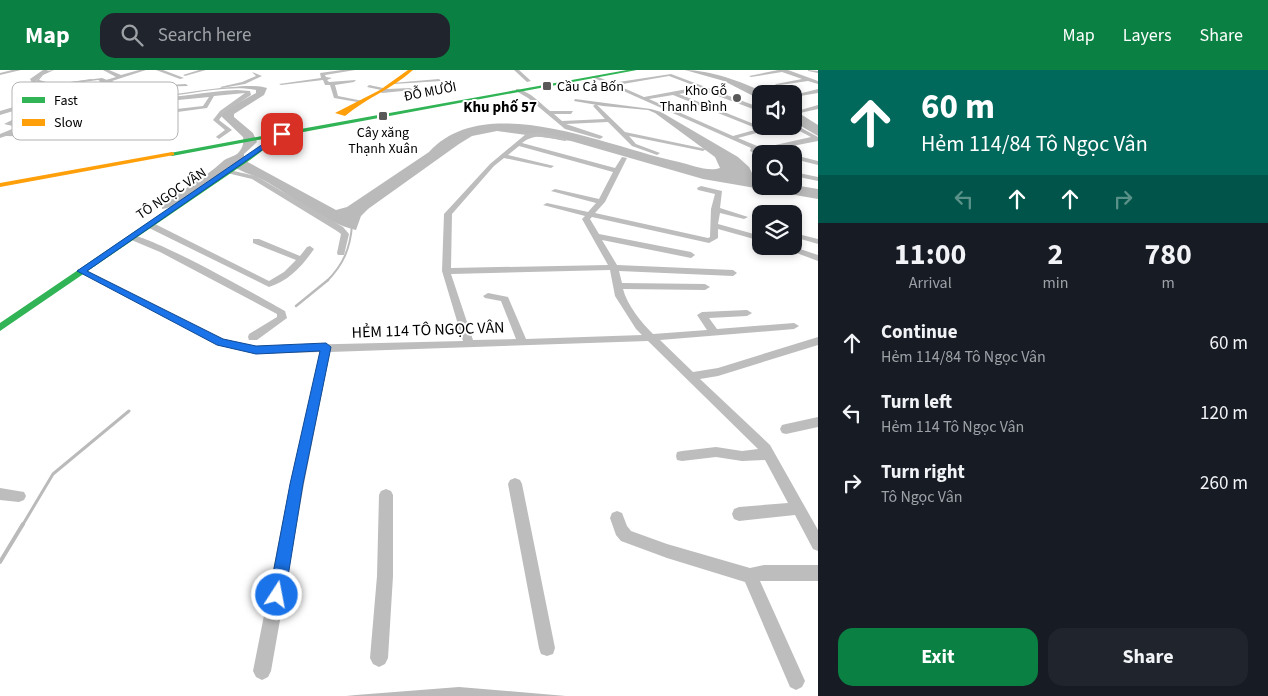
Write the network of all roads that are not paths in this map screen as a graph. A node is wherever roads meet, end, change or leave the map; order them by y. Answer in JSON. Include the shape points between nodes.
{"nodes":[{"id":1,"x":19,"y":70,"type":"edge"},
{"id":2,"x":46,"y":70,"type":"edge"},
{"id":3,"x":105,"y":70,"type":"edge"},
{"id":4,"x":144,"y":70,"type":"edge"},
{"id":5,"x":158,"y":70,"type":"edge"},
{"id":6,"x":204,"y":70,"type":"edge"},
{"id":7,"x":353,"y":70,"type":"edge"},
{"id":8,"x":411,"y":70,"type":"edge"},
{"id":9,"x":516,"y":70,"type":"edge"},
{"id":10,"x":609,"y":70,"type":"edge"},
{"id":11,"x":624,"y":70,"type":"edge"},
{"id":12,"x":635,"y":70,"type":"edge"},
{"id":13,"x":781,"y":70,"type":"edge"},
{"id":14,"x":786,"y":70,"type":"edge"},
{"id":15,"x":810,"y":70,"type":"edge"},
{"id":16,"x":685,"y":72,"type":"dead end"},
{"id":17,"x":818,"y":72,"type":"edge"},
{"id":18,"x":254,"y":73,"type":"dead end"},
{"id":19,"x":313,"y":73,"type":"dead end"},
{"id":20,"x":322,"y":73,"type":"junction"},
{"id":21,"x":0,"y":74,"type":"edge"},
{"id":22,"x":594,"y":74,"type":"edge"},
{"id":23,"x":91,"y":75,"type":"dead end"},
{"id":24,"x":669,"y":75,"type":"junction"},
{"id":25,"x":349,"y":76,"type":"dead end"},
{"id":26,"x":751,"y":76,"type":"dead end"},
{"id":27,"x":120,"y":77,"type":"junction"},
{"id":28,"x":109,"y":80,"type":"junction"},
{"id":29,"x":439,"y":80,"type":"dead end"},
{"id":30,"x":809,"y":80,"type":"junction"},
{"id":31,"x":529,"y":81,"type":"junction"},
{"id":32,"x":34,"y":82,"type":"edge"},
{"id":33,"x":103,"y":82,"type":"edge"},
{"id":34,"x":113,"y":82,"type":"edge"},
{"id":35,"x":327,"y":82,"type":"junction"},
{"id":36,"x":354,"y":82,"type":"dead end"},
{"id":37,"x":818,"y":83,"type":"edge"},
{"id":38,"x":281,"y":84,"type":"dead end"},
{"id":39,"x":178,"y":85,"type":"edge"},
{"id":40,"x":186,"y":85,"type":"dead end"},
{"id":41,"x":611,"y":85,"type":"junction"},
{"id":42,"x":776,"y":85,"type":"edge"},
{"id":43,"x":369,"y":86,"type":"dead end"},
{"id":44,"x":292,"y":88,"type":"dead end"},
{"id":45,"x":387,"y":88,"type":"junction"},
{"id":46,"x":414,"y":89,"type":"dead end"},
{"id":47,"x":706,"y":89,"type":"junction"},
{"id":48,"x":518,"y":90,"type":"junction"},
{"id":49,"x":818,"y":91,"type":"edge"},
{"id":50,"x":178,"y":92,"type":"edge"},
{"id":51,"x":675,"y":94,"type":"junction"},
{"id":52,"x":803,"y":94,"type":"joint"},
{"id":53,"x":212,"y":95,"type":"junction"},
{"id":54,"x":178,"y":98,"type":"edge"},
{"id":55,"x":642,"y":99,"type":"junction"},
{"id":56,"x":818,"y":100,"type":"edge"},
{"id":57,"x":358,"y":103,"type":"junction"},
{"id":58,"x":752,"y":104,"type":"edge"},
{"id":59,"x":749,"y":105,"type":"junction"},
{"id":60,"x":0,"y":106,"type":"edge"},
{"id":61,"x":596,"y":106,"type":"dead end"},
{"id":62,"x":752,"y":106,"type":"edge"},
{"id":63,"x":818,"y":107,"type":"edge"},
{"id":64,"x":10,"y":110,"type":"joint"},
{"id":65,"x":178,"y":110,"type":"edge"},
{"id":66,"x":802,"y":111,"type":"edge"},
{"id":67,"x":572,"y":112,"type":"dead end"},
{"id":68,"x":0,"y":113,"type":"edge"},
{"id":69,"x":550,"y":113,"type":"junction"},
{"id":70,"x":341,"y":117,"type":"junction"},
{"id":71,"x":610,"y":120,"type":"junction"},
{"id":72,"x":562,"y":123,"type":"junction"},
{"id":73,"x":752,"y":125,"type":"edge"},
{"id":74,"x":802,"y":130,"type":"edge"},
{"id":75,"x":621,"y":132,"type":"junction"},
{"id":76,"x":282,"y":133,"type":"junction"},
{"id":77,"x":752,"y":133,"type":"edge"},
{"id":78,"x":258,"y":134,"type":"junction"},
{"id":79,"x":219,"y":137,"type":"junction"},
{"id":80,"x":600,"y":137,"type":"dead end"},
{"id":81,"x":240,"y":138,"type":"junction"},
{"id":82,"x":730,"y":138,"type":"junction"},
{"id":83,"x":817,"y":138,"type":"edge"},
{"id":84,"x":565,"y":139,"type":"dead end"},
{"id":85,"x":518,"y":144,"type":"junction"},
{"id":86,"x":790,"y":145,"type":"edge"},
{"id":87,"x":752,"y":148,"type":"edge"},
{"id":88,"x":702,"y":149,"type":"dead end"},
{"id":89,"x":657,"y":153,"type":"dead end"},
{"id":90,"x":504,"y":156,"type":"junction"},
{"id":91,"x":624,"y":158,"type":"dead end"},
{"id":92,"x":802,"y":160,"type":"edge"},
{"id":93,"x":818,"y":163,"type":"edge"},
{"id":94,"x":550,"y":166,"type":"dead end"},
{"id":95,"x":232,"y":170,"type":"junction"},
{"id":96,"x":617,"y":171,"type":"junction"},
{"id":97,"x":802,"y":176,"type":"edge"},
{"id":98,"x":818,"y":179,"type":"edge"},
{"id":99,"x":0,"y":180,"type":"edge"},
{"id":100,"x":701,"y":188,"type":"dead end"},
{"id":101,"x":554,"y":191,"type":"dead end"},
{"id":102,"x":601,"y":202,"type":"junction"},
{"id":103,"x":547,"y":205,"type":"dead end"},
{"id":104,"x":715,"y":209,"type":"junction"},
{"id":105,"x":588,"y":217,"type":"junction"},
{"id":106,"x":744,"y":217,"type":"dead end"},
{"id":107,"x":565,"y":218,"type":"dead end"},
{"id":108,"x":150,"y":225,"type":"junction"},
{"id":109,"x":714,"y":225,"type":"junction"},
{"id":110,"x":595,"y":236,"type":"junction"},
{"id":111,"x":132,"y":237,"type":"junction"},
{"id":112,"x":752,"y":237,"type":"edge"},
{"id":113,"x":802,"y":237,"type":"edge"},
{"id":114,"x":256,"y":241,"type":"dead end"},
{"id":115,"x":818,"y":242,"type":"edge"},
{"id":116,"x":310,"y":249,"type":"dead end"},
{"id":117,"x":341,"y":253,"type":"dead end"},
{"id":118,"x":802,"y":253,"type":"edge"},
{"id":119,"x":691,"y":255,"type":"dead end"},
{"id":120,"x":818,"y":258,"type":"edge"},
{"id":121,"x":303,"y":260,"type":"junction"},
{"id":122,"x":614,"y":267,"type":"junction"},
{"id":123,"x":81,"y":271,"type":"junction"},
{"id":124,"x":446,"y":271,"type":"junction"},
{"id":125,"x":733,"y":273,"type":"dead end"},
{"id":126,"x":618,"y":286,"type":"junction"},
{"id":127,"x":705,"y":287,"type":"dead end"},
{"id":128,"x":488,"y":296,"type":"dead end"},
{"id":129,"x":747,"y":312,"type":"dead end"},
{"id":130,"x":794,"y":326,"type":"dead end"},
{"id":131,"x":0,"y":328,"type":"edge"},
{"id":132,"x":715,"y":333,"type":"junction"},
{"id":133,"x":253,"y":337,"type":"dead end"},
{"id":134,"x":652,"y":337,"type":"junction"},
{"id":135,"x":522,"y":341,"type":"junction"},
{"id":136,"x":818,"y":342,"type":"edge"},
{"id":137,"x":469,"y":343,"type":"junction"},
{"id":138,"x":326,"y":347,"type":"junction"},
{"id":139,"x":691,"y":376,"type":"junction"},
{"id":140,"x":818,"y":422,"type":"edge"},
{"id":141,"x":786,"y":429,"type":"dead end"},
{"id":142,"x":768,"y":454,"type":"junction"},
{"id":143,"x":682,"y":456,"type":"dead end"},
{"id":144,"x":515,"y":484,"type":"dead end"},
{"id":145,"x":0,"y":494,"type":"edge"},
{"id":146,"x":386,"y":495,"type":"dead end"},
{"id":147,"x":19,"y":496,"type":"dead end"},
{"id":148,"x":799,"y":508,"type":"junction"},
{"id":149,"x":739,"y":514,"type":"dead end"},
{"id":150,"x":617,"y":518,"type":"dead end"},
{"id":151,"x":818,"y":544,"type":"edge"},
{"id":152,"x":818,"y":573,"type":"edge"},
{"id":153,"x":750,"y":576,"type":"junction"},
{"id":154,"x":547,"y":648,"type":"dead end"},
{"id":155,"x":379,"y":658,"type":"dead end"},
{"id":156,"x":262,"y":671,"type":"dead end"},
{"id":157,"x":796,"y":681,"type":"dead end"}],
"edges":[{"from":1,"to":21,"type":"street"},
{"from":2,"to":32,"type":"street","via":[[34,77]]},
{"from":3,"to":27,"type":"street"},
{"from":4,"to":27,"type":"street"},
{"from":5,"to":6,"type":"street","via":[[184,77]]},
{"from":7,"to":20,"type":"street"},
{"from":8,"to":45,"type":"main road"},
{"from":9,"to":31,"type":"street"},
{"from":10,"to":70,"type":"main road","name":"ĐỖ MƯỜI"},
{"from":11,"to":22,"type":"main road","name":"ĐỖ MƯỜI"},
{"from":12,"to":22,"type":"main road","name":"ĐỖ MƯỜI"},
{"from":13,"to":14,"type":"street"},
{"from":13,"to":26,"type":"street"},
{"from":13,"to":30,"type":"street"},
{"from":15,"to":17,"type":"street"},
{"from":16,"to":24,"type":"street"},
{"from":18,"to":50,"type":"street","via":[[260,76],[243,83]]},
{"from":19,"to":20,"type":"street"},
{"from":20,"to":35,"type":"street"},
{"from":22,"to":31,"type":"main road","name":"ĐỖ MƯỜI"},
{"from":22,"to":41,"type":"street"},
{"from":22,"to":48,"type":"main road","name":"ĐỖ MƯỜI"},
{"from":22,"to":70,"type":"main road","name":"ĐỖ MƯỜI"},
{"from":23,"to":28,"type":"street"},
{"from":24,"to":41,"type":"street"},
{"from":24,"to":47,"type":"street"},
{"from":25,"to":35,"type":"street"},
{"from":27,"to":28,"type":"street"},
{"from":28,"to":33,"type":"street"},
{"from":28,"to":34,"type":"street"},
{"from":29,"to":45,"type":"street"},
{"from":30,"to":37,"type":"street"},
{"from":30,"to":42,"type":"street"},
{"from":31,"to":70,"type":"main road","name":"ĐỖ MƯỜI"},
{"from":35,"to":36,"type":"street"},
{"from":35,"to":38,"type":"street"},
{"from":35,"to":44,"type":"street"},
{"from":35,"to":57,"type":"street","via":[[336,97]]},
{"from":39,"to":40,"type":"street"},
{"from":41,"to":55,"type":"street"},
{"from":43,"to":45,"type":"street"},
{"from":45,"to":46,"type":"street"},
{"from":45,"to":57,"type":"main road"},
{"from":47,"to":51,"type":"street"},
{"from":47,"to":59,"type":"street"},
{"from":48,"to":69,"type":"street"},
{"from":48,"to":70,"type":"main road","name":"ĐỖ MƯỜI"},
{"from":49,"to":52,"type":"street"},
{"from":51,"to":55,"type":"street"},
{"from":51,"to":73,"type":"street"},
{"from":52,"to":56,"type":"street"},
{"from":53,"to":54,"type":"street"},
{"from":53,"to":65,"type":"street","via":[[205,107]]},
{"from":53,"to":79,"type":"street","via":[[249,93],[220,114],[217,122],[229,130]]},
{"from":55,"to":82,"type":"street"},
{"from":57,"to":70,"type":"main road"},
{"from":58,"to":59,"type":"street"},
{"from":59,"to":62,"type":"street"},
{"from":60,"to":64,"type":"street"},
{"from":61,"to":71,"type":"street"},
{"from":63,"to":66,"type":"street"},
{"from":64,"to":68,"type":"street"},
{"from":67,"to":69,"type":"street"},
{"from":69,"to":72,"type":"street"},
{"from":70,"to":76,"type":"main road","name":"ĐỖ MƯỜI"},
{"from":70,"to":78,"type":"main road","name":"ĐỖ MƯỜI"},
{"from":71,"to":72,"type":"street"},
{"from":71,"to":75,"type":"street"},
{"from":72,"to":80,"type":"street","via":[[571,130]]},
{"from":74,"to":83,"type":"street"},
{"from":75,"to":88,"type":"street"},
{"from":75,"to":89,"type":"street","via":[[634,145]]},
{"from":76,"to":78,"type":"main road","name":"ĐỖ MƯỜI"},
{"from":76,"to":95,"type":"main road","name":"TÔ NGỌC VÂN"},
{"from":77,"to":82,"type":"street"},
{"from":78,"to":81,"type":"main road"},
{"from":79,"to":81,"type":"main road"},
{"from":79,"to":99,"type":"main road"},
{"from":81,"to":99,"type":"main road"},
{"from":81,"to":99,"type":"main road","via":[[90,168]]},
{"from":82,"to":87,"type":"street"},
{"from":83,"to":86,"type":"street"},
{"from":84,"to":85,"type":"street","via":[[533,133]]},
{"from":85,"to":90,"type":"street"},
{"from":85,"to":96,"type":"street"},
{"from":90,"to":94,"type":"street"},
{"from":90,"to":124,"type":"street","via":[[448,214]]},
{"from":91,"to":96,"type":"street"},
{"from":92,"to":93,"type":"street"},
{"from":95,"to":108,"type":"main road","name":"TÔ NGỌC VÂN","via":[[212,180]]},
{"from":95,"to":117,"type":"street","via":[[254,178],[340,229],[344,234]]},
{"from":96,"to":102,"type":"street"},
{"from":97,"to":98,"type":"street"},
{"from":100,"to":104,"type":"street","via":[[718,192]]},
{"from":101,"to":102,"type":"street"},
{"from":102,"to":105,"type":"street"},
{"from":103,"to":105,"type":"street"},
{"from":104,"to":106,"type":"street"},
{"from":104,"to":109,"type":"street"},
{"from":105,"to":107,"type":"street"},
{"from":105,"to":109,"type":"street","via":[[709,241],[714,238]]},
{"from":105,"to":110,"type":"street"},
{"from":108,"to":111,"type":"main road","name":"TÔ NGỌC VÂN"},
{"from":108,"to":121,"type":"street","via":[[270,284]]},
{"from":109,"to":112,"type":"street"},
{"from":110,"to":119,"type":"street"},
{"from":110,"to":122,"type":"street"},
{"from":111,"to":123,"type":"main road","name":"TÔ NGỌC VÂN"},
{"from":111,"to":133,"type":"street","via":[[282,313],[282,318]]},
{"from":113,"to":115,"type":"street"},
{"from":114,"to":121,"type":"street"},
{"from":116,"to":121,"type":"street"},
{"from":118,"to":120,"type":"street"},
{"from":122,"to":124,"type":"street"},
{"from":122,"to":125,"type":"street"},
{"from":122,"to":126,"type":"street"},
{"from":123,"to":131,"type":"main road","name":"TÔ NGỌC VÂN"},
{"from":123,"to":138,"type":"street","name":"HẺM 114 TÔ NGỌC VÂN","via":[[221,342],[256,350]]},
{"from":124,"to":137,"type":"street"},
{"from":126,"to":127,"type":"street"},
{"from":126,"to":134,"type":"street","via":[[620,296],[640,327]]},
{"from":128,"to":135,"type":"street","via":[[505,298]]},
{"from":129,"to":132,"type":"street","via":[[702,315]]},
{"from":130,"to":132,"type":"street","name":"HẺM 114 TÔ NGỌC VÂN"},
{"from":132,"to":134,"type":"street","name":"HẺM 114 TÔ NGỌC VÂN"},
{"from":134,"to":135,"type":"street","name":"HẺM 114 TÔ NGỌC VÂN"},
{"from":134,"to":139,"type":"street"},
{"from":135,"to":137,"type":"street","name":"HẺM 114 TÔ NGỌC VÂN"},
{"from":136,"to":139,"type":"street","via":[[718,372]]},
{"from":137,"to":138,"type":"street","name":"HẺM 114 TÔ NGỌC VÂN"},
{"from":138,"to":156,"type":"street"},
{"from":139,"to":142,"type":"street"},
{"from":140,"to":141,"type":"street"},
{"from":142,"to":143,"type":"street","via":[[742,456],[716,452]]},
{"from":142,"to":148,"type":"street"},
{"from":144,"to":154,"type":"street"},
{"from":145,"to":147,"type":"street"},
{"from":146,"to":155,"type":"street"},
{"from":148,"to":149,"type":"street"},
{"from":148,"to":151,"type":"street"},
{"from":150,"to":153,"type":"street","via":[[626,536]]},
{"from":152,"to":153,"type":"street"},
{"from":153,"to":157,"type":"street"}]}
